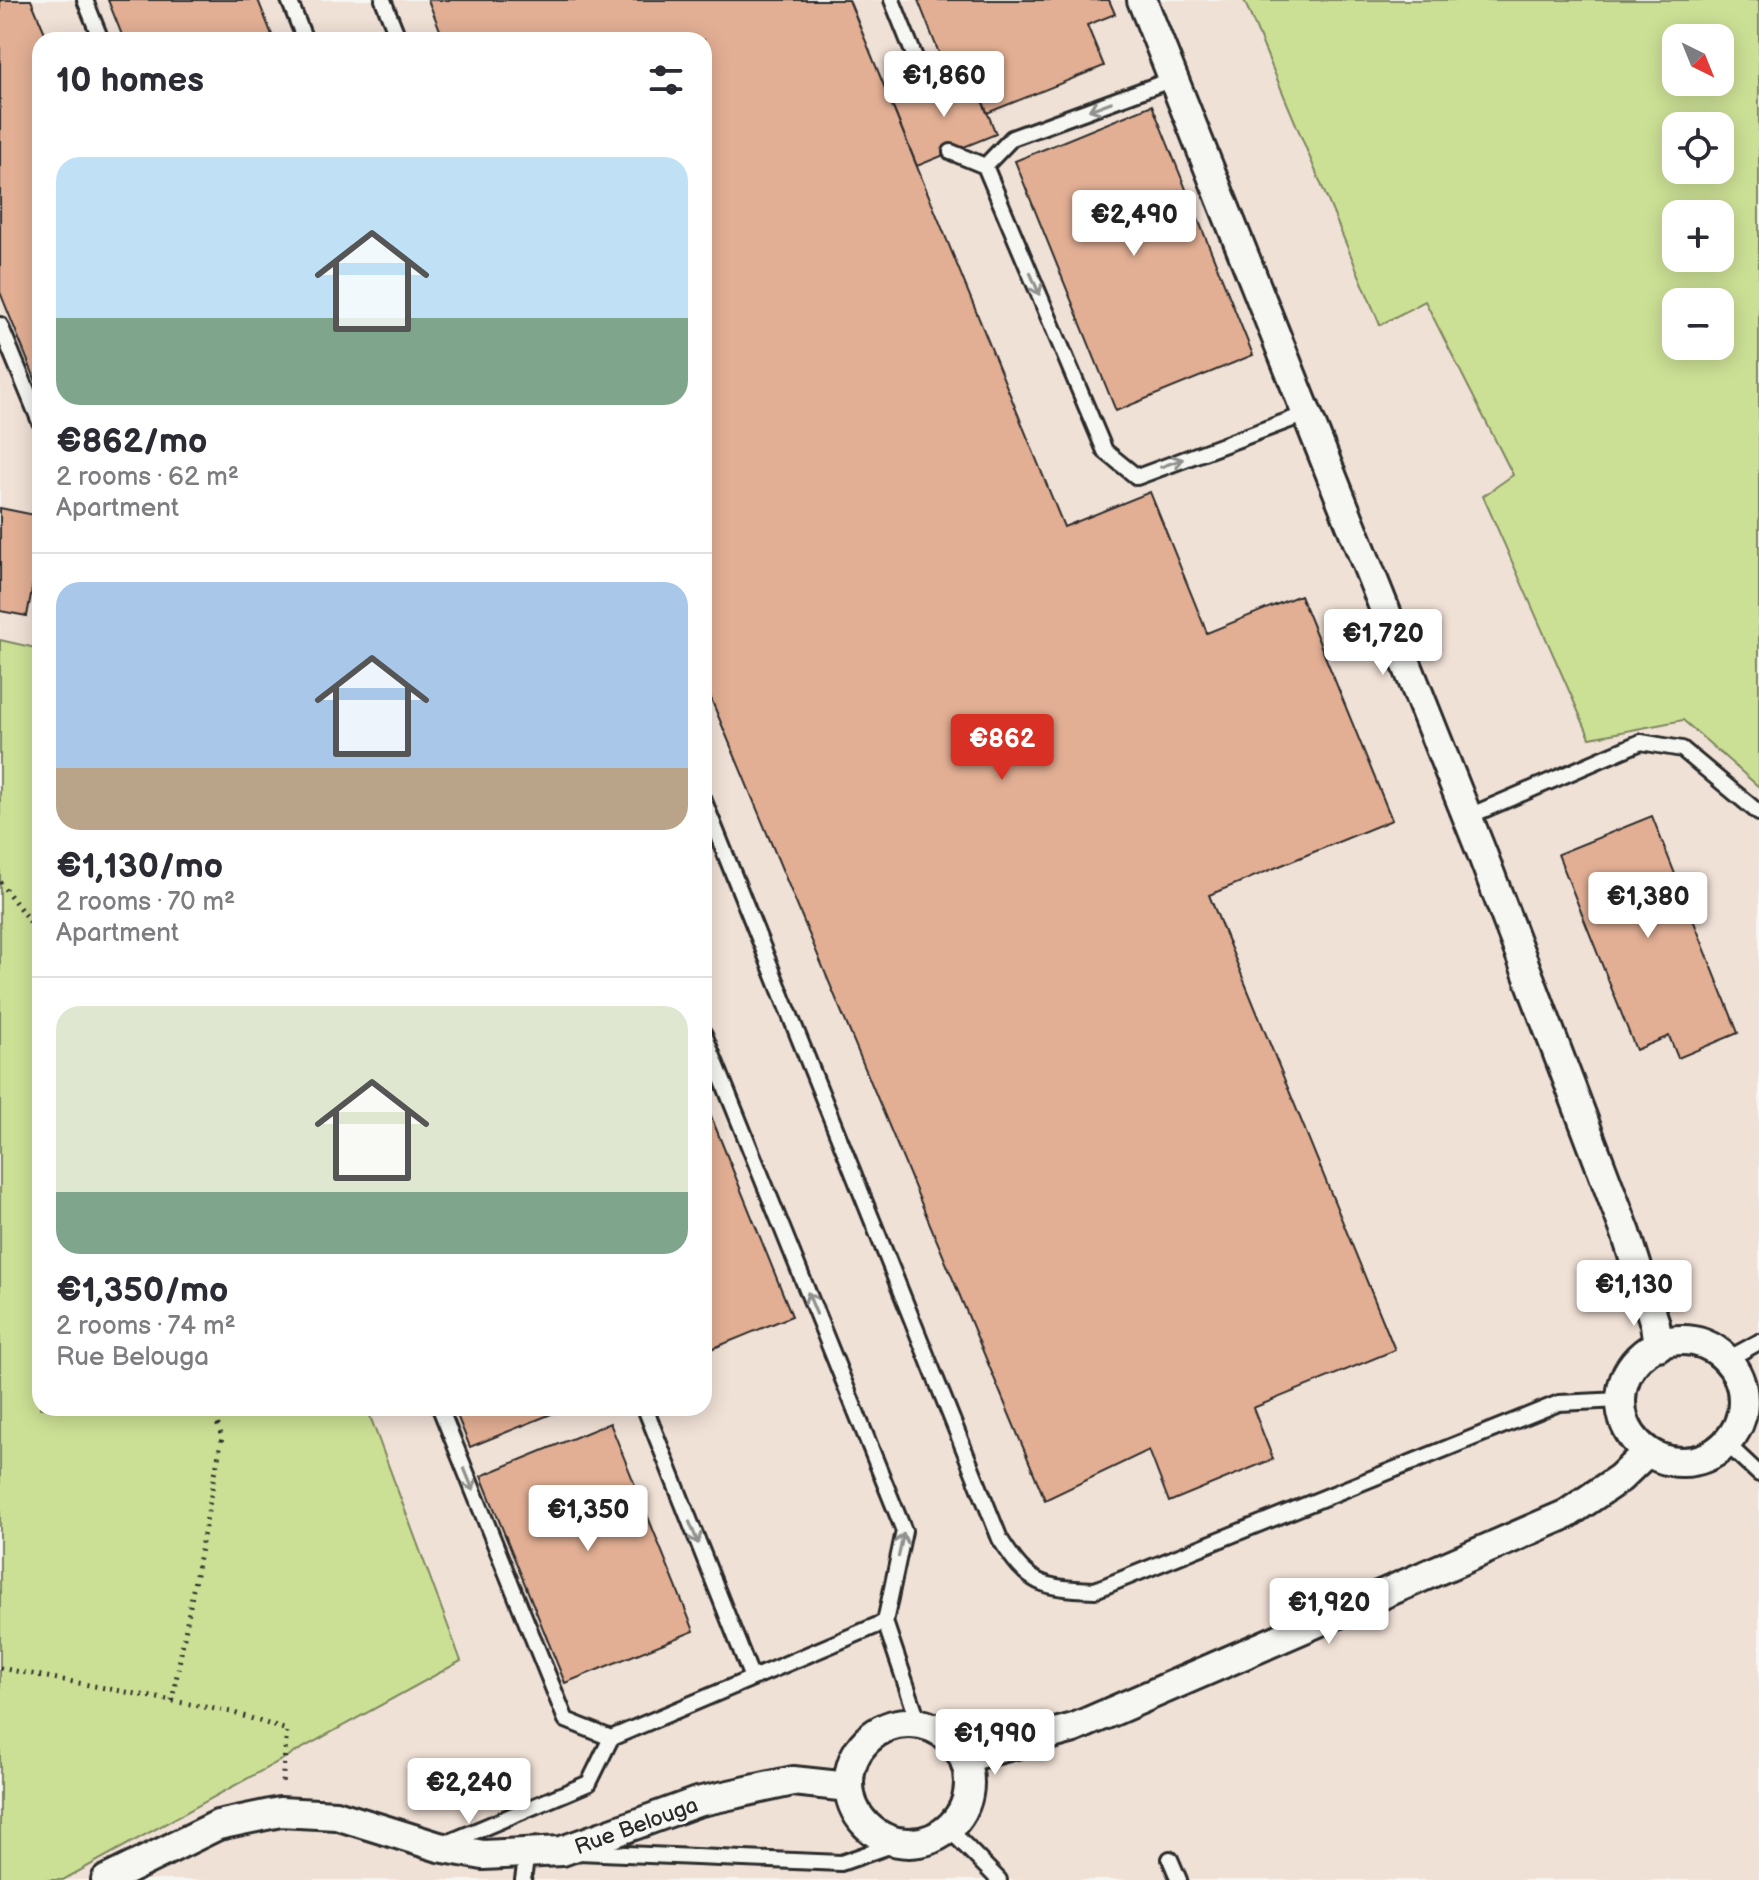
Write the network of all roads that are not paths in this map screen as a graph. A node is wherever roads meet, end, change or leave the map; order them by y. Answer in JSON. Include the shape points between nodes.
{"nodes":[{"id":1,"x":85,"y":0,"type":"edge"},
{"id":2,"x":289,"y":0,"type":"edge"},
{"id":3,"x":383,"y":0,"type":"edge"},
{"id":4,"x":892,"y":0,"type":"edge"},
{"id":5,"x":1142,"y":0,"type":"edge"},
{"id":6,"x":98,"y":32,"type":"edge"},
{"id":7,"x":302,"y":32,"type":"edge"},
{"id":8,"x":396,"y":32,"type":"edge"},
{"id":9,"x":1173,"y":79,"type":"junction"},
{"id":10,"x":928,"y":90,"type":"dead end"},
{"id":11,"x":951,"y":152,"type":"dead end"},
{"id":12,"x":985,"y":166,"type":"junction"},
{"id":13,"x":0,"y":325,"type":"edge"},
{"id":14,"x":32,"y":403,"type":"edge"},
{"id":15,"x":1306,"y":414,"type":"junction"},
{"id":16,"x":1759,"y":813,"type":"edge"},
{"id":17,"x":1467,"y":817,"type":"junction"},
{"id":18,"x":712,"y":821,"type":"edge"},
{"id":19,"x":712,"y":1054,"type":"edge"},
{"id":20,"x":1759,"y":1342,"type":"edge"},
{"id":21,"x":1658,"y":1346,"type":"junction"},
{"id":22,"x":1726,"y":1360,"type":"junction"},
{"id":23,"x":1621,"y":1400,"type":"junction"},
{"id":24,"x":443,"y":1416,"type":"edge"},
{"id":25,"x":648,"y":1416,"type":"edge"},
{"id":26,"x":1726,"y":1443,"type":"junction"},
{"id":27,"x":1647,"y":1452,"type":"junction"},
{"id":28,"x":1759,"y":1474,"type":"edge"},
{"id":29,"x":885,"y":1622,"type":"junction"},
{"id":30,"x":752,"y":1678,"type":"junction"},
{"id":31,"x":919,"y":1723,"type":"junction"},
{"id":32,"x":611,"y":1738,"type":"junction"},
{"id":33,"x":964,"y":1758,"type":"junction"},
{"id":34,"x":849,"y":1787,"type":"junction"},
{"id":35,"x":949,"y":1829,"type":"junction"},
{"id":36,"x":898,"y":1843,"type":"junction"},
{"id":37,"x":439,"y":1847,"type":"junction"},
{"id":38,"x":562,"y":1851,"type":"junction"},
{"id":39,"x":1170,"y":1859,"type":"dead end"},
{"id":40,"x":525,"y":1866,"type":"edge"},
{"id":41,"x":106,"y":1880,"type":"edge"},
{"id":42,"x":999,"y":1880,"type":"edge"},
{"id":43,"x":1179,"y":1880,"type":"edge"}],
"edges":[{"from":1,"to":6,"type":"lane"},
{"from":2,"to":7,"type":"lane"},
{"from":3,"to":8,"type":"lane"},
{"from":4,"to":10,"type":"lane"},
{"from":5,"to":9,"type":"street"},
{"from":9,"to":12,"type":"lane","one_way":true,"via":[[1012,138]]},
{"from":9,"to":15,"type":"street"},
{"from":11,"to":12,"type":"lane"},
{"from":12,"to":15,"type":"lane","one_way":true,"via":[[1105,451],[1137,477]]},
{"from":13,"to":14,"type":"lane"},
{"from":15,"to":17,"type":"street"},
{"from":16,"to":17,"type":"lane","via":[[1682,749],[1641,742]]},
{"from":17,"to":21,"type":"street","via":[[1626,1233]]},
{"from":18,"to":23,"type":"lane","via":[[1000,1539],[1019,1570],[1054,1589],[1095,1590],[1559,1403]]},
{"from":29,"to":19,"type":"lane","one_way":true,"via":[[904,1531]]},
{"from":20,"to":22,"type":"lane"},
{"from":21,"to":22,"type":"street","via":[[1695,1341]]},
{"from":21,"to":23,"type":"street","via":[[1631,1366]]},
{"from":22,"to":26,"type":"street","via":[[1743,1390],[1742,1414]]},
{"from":23,"to":27,"type":"street","via":[[1630,1435]]},
{"from":24,"to":32,"type":"lane","one_way":true,"via":[[566,1720]]},
{"from":25,"to":30,"type":"lane","one_way":true},
{"from":26,"to":27,"type":"street","via":[[1693,1462],[1669,1462]]},
{"from":26,"to":28,"type":"lane"},
{"from":27,"to":33,"type":"street","via":[[1620,1478],[1567,1514],[1074,1728]]},
{"from":29,"to":30,"type":"lane"},
{"from":29,"to":31,"type":"lane"},
{"from":30,"to":32,"type":"lane"},
{"from":31,"to":33,"type":"street","via":[[945,1735]]},
{"from":31,"to":34,"type":"street","via":[[883,1728],[868,1738],[850,1769]]},
{"from":32,"to":37,"type":"lane","via":[[589,1783]]},
{"from":33,"to":35,"type":"street","via":[[968,1796]]},
{"from":34,"to":36,"type":"street","via":[[856,1812],[874,1833]]},
{"from":34,"to":38,"type":"street","name":"Rue Belouga","via":[[793,1781],[697,1802]]},
{"from":35,"to":36,"type":"street","via":[[925,1842]]},
{"from":35,"to":42,"type":"lane"},
{"from":36,"to":38,"type":"lane","via":[[841,1863]]},
{"from":37,"to":40,"type":"street","name":"Rue Belouga"},
{"from":37,"to":41,"type":"street","name":"Rue Belouga","via":[[336,1815],[280,1812],[218,1825]]},
{"from":38,"to":40,"type":"street","name":"Rue Belouga"},
{"from":39,"to":43,"type":"lane"}]}
